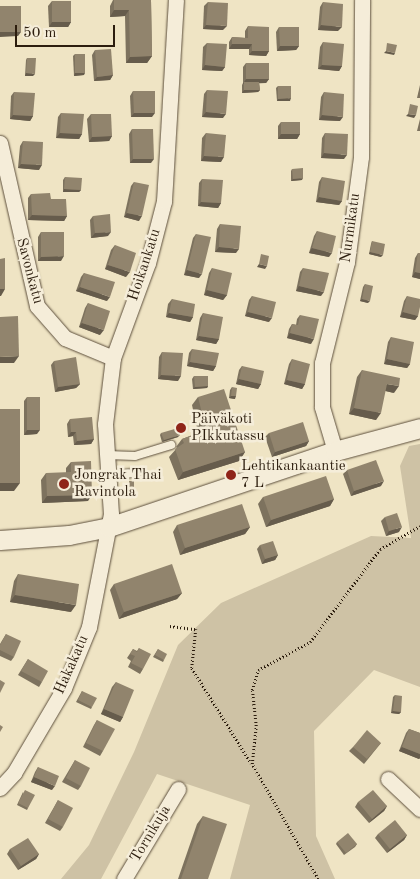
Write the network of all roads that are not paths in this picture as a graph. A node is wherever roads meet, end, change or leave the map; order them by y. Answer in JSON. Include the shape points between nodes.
{"nodes":[{"id":1,"x":176,"y":0,"type":"edge"},
{"id":2,"x":362,"y":0,"type":"edge"},
{"id":3,"x":0,"y":143,"type":"edge"},
{"id":4,"x":113,"y":358,"type":"junction"},
{"id":5,"x":420,"y":428,"type":"edge"},
{"id":6,"x":171,"y":445,"type":"dead end"},
{"id":7,"x":335,"y":451,"type":"junction"},
{"id":8,"x":107,"y":455,"type":"junction"},
{"id":9,"x":139,"y":472,"type":"dead end"},
{"id":10,"x":108,"y":476,"type":"junction"},
{"id":11,"x":109,"y":527,"type":"junction"},
{"id":12,"x":0,"y":540,"type":"edge"},
{"id":13,"x":388,"y":778,"type":"dead end"},
{"id":14,"x":0,"y":788,"type":"edge"},
{"id":15,"x":178,"y":789,"type":"dead end"},
{"id":16,"x":420,"y":809,"type":"edge"},
{"id":17,"x":124,"y":879,"type":"edge"}],
"edges":[{"from":1,"to":4,"type":"street","name":"Hoikankatu","via":[[164,202],[148,264]]},
{"from":2,"to":7,"type":"street","name":"Nurmikatu","via":[[361,157],[347,262],[322,362],[322,407]]},
{"from":3,"to":4,"type":"street","name":"Savonkatu","via":[[37,306],[65,338]]},
{"from":4,"to":8,"type":"street","name":"Hoikankatu","via":[[105,424]]},
{"from":5,"to":7,"type":"street"},
{"from":6,"to":8,"type":"lane","via":[[135,456]]},
{"from":7,"to":11,"type":"street"},
{"from":8,"to":10,"type":"street","name":"Hoikankatu"},
{"from":9,"to":10,"type":"lane"},
{"from":10,"to":11,"type":"street","name":"Hoikankatu"},
{"from":11,"to":12,"type":"street","via":[[70,535]]},
{"from":11,"to":14,"type":"street","name":"Hakakatu","via":[[89,628],[79,658],[14,773]]},
{"from":13,"to":16,"type":"street"},
{"from":15,"to":17,"type":"street","name":"Tornikuja"}]}
